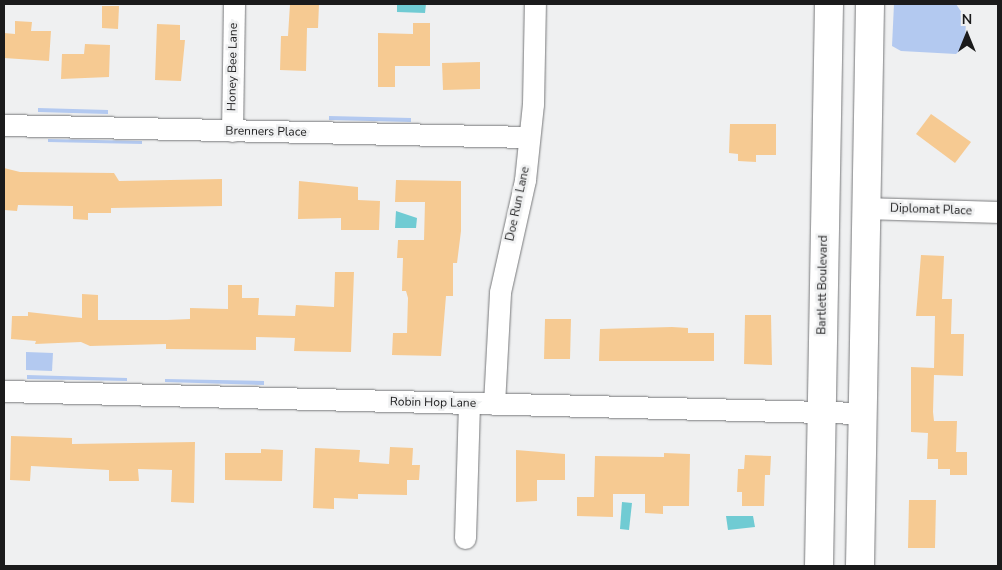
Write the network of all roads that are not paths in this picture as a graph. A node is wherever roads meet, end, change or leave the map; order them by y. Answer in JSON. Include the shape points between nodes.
{"nodes":[{"id":1,"x":234,"y":4,"type":"edge"},
{"id":2,"x":536,"y":4,"type":"edge"},
{"id":3,"x":829,"y":4,"type":"edge"},
{"id":4,"x":870,"y":4,"type":"edge"},
{"id":5,"x":4,"y":125,"type":"edge"},
{"id":6,"x":232,"y":131,"type":"junction"},
{"id":7,"x":529,"y":137,"type":"junction"},
{"id":8,"x":865,"y":208,"type":"junction"},
{"id":9,"x":998,"y":212,"type":"edge"},
{"id":10,"x":4,"y":392,"type":"edge"},
{"id":11,"x":469,"y":404,"type":"junction"},
{"id":12,"x":494,"y":404,"type":"junction"},
{"id":13,"x":821,"y":412,"type":"junction"},
{"id":14,"x":862,"y":413,"type":"junction"},
{"id":15,"x":464,"y":538,"type":"dead end"},
{"id":16,"x":820,"y":566,"type":"edge"},
{"id":17,"x":860,"y":566,"type":"edge"}],
"edges":[{"from":1,"to":6,"type":"street","name":"Honey Bee Lane"},
{"from":2,"to":7,"type":"street","name":"Doe Run Lane"},
{"from":3,"to":13,"type":"main road","name":"Bartlett Boulevard"},
{"from":4,"to":8,"type":"main road"},
{"from":5,"to":6,"type":"street","name":"Brenners Place"},
{"from":6,"to":7,"type":"street","name":"Brenners Place"},
{"from":7,"to":12,"type":"street","name":"Doe Run Lane","via":[[525,180],[500,292]]},
{"from":8,"to":9,"type":"street","name":"Diplomat Place"},
{"from":8,"to":14,"type":"main road"},
{"from":10,"to":11,"type":"street","name":"Robin Hop Lane"},
{"from":11,"to":12,"type":"street","name":"Robin Hop Lane"},
{"from":11,"to":15,"type":"street"},
{"from":12,"to":13,"type":"street","name":"Robin Hop Lane"},
{"from":13,"to":14,"type":"street","name":"Robin Hop Lane"},
{"from":13,"to":16,"type":"main road","name":"Bartlett Boulevard"},
{"from":14,"to":17,"type":"main road"}]}
